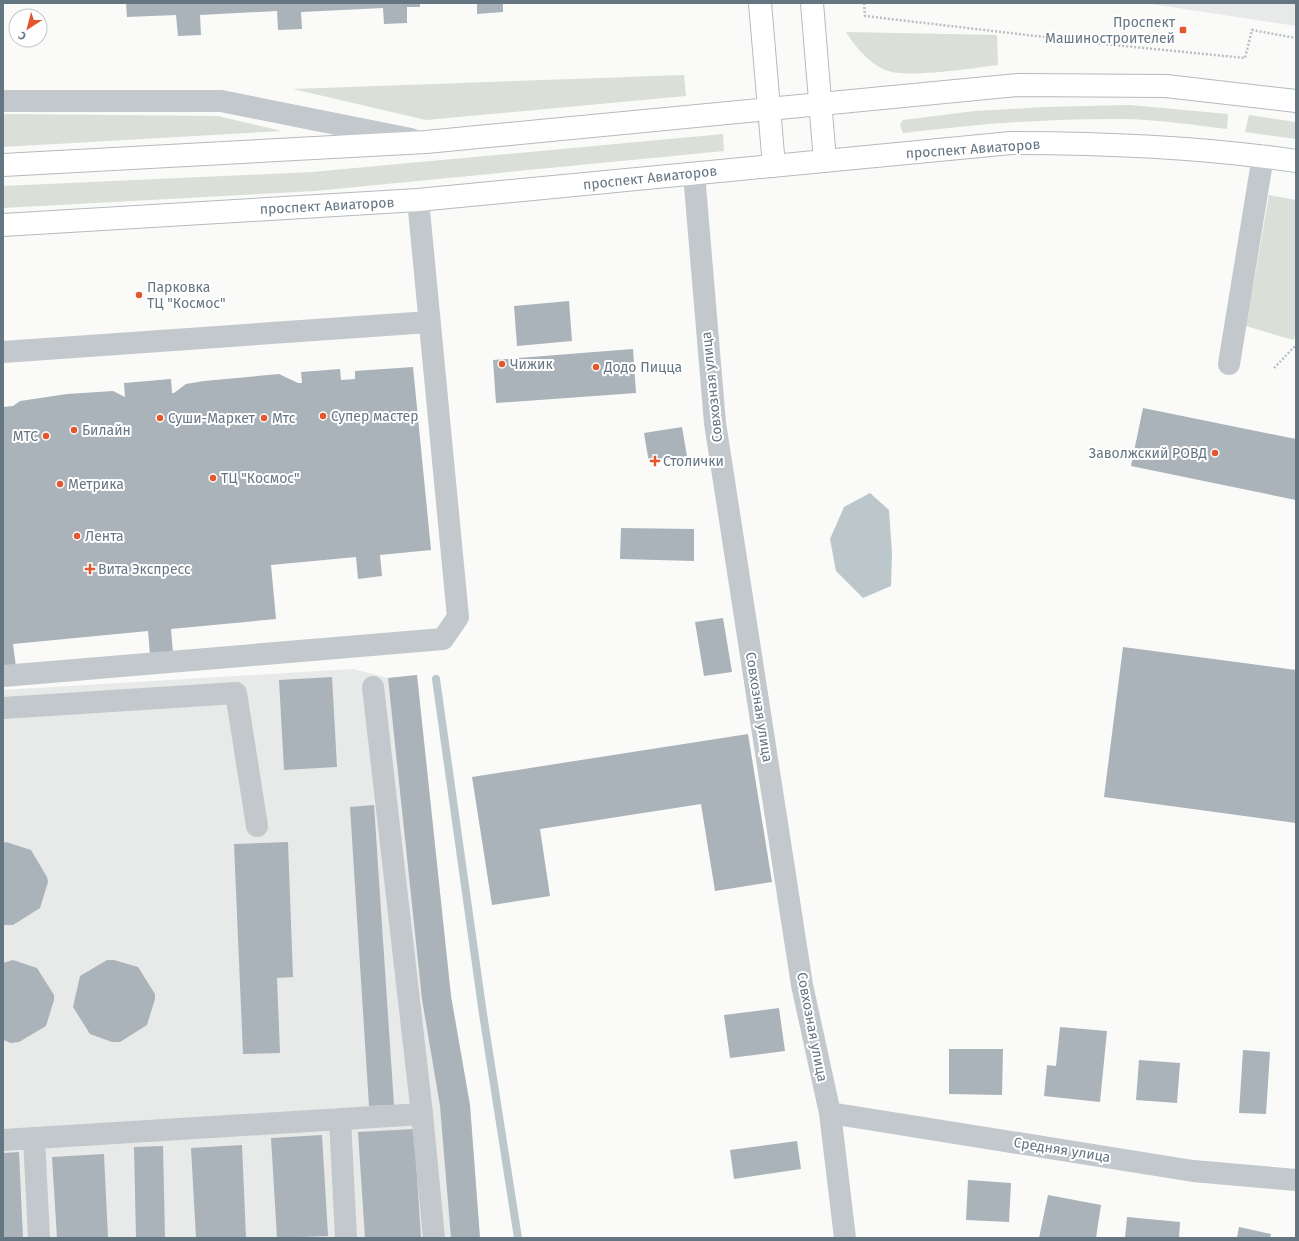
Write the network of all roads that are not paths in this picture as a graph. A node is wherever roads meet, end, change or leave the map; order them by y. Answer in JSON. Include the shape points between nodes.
{"nodes":[{"id":1,"x":760,"y":3,"type":"edge"},
{"id":2,"x":812,"y":3,"type":"edge"},
{"id":3,"x":3,"y":101,"type":"edge"},
{"id":4,"x":1296,"y":101,"type":"edge"},
{"id":5,"x":820,"y":104,"type":"junction"},
{"id":6,"x":769,"y":108,"type":"junction"},
{"id":7,"x":426,"y":142,"type":"junction"},
{"id":8,"x":1263,"y":156,"type":"junction"},
{"id":9,"x":825,"y":161,"type":"junction"},
{"id":10,"x":1296,"y":161,"type":"edge"},
{"id":11,"x":3,"y":165,"type":"edge"},
{"id":12,"x":774,"y":166,"type":"junction"},
{"id":13,"x":694,"y":174,"type":"junction"},
{"id":14,"x":418,"y":200,"type":"junction"},
{"id":15,"x":3,"y":225,"type":"edge"},
{"id":16,"x":429,"y":322,"type":"junction"},
{"id":17,"x":3,"y":352,"type":"edge"},
{"id":18,"x":1229,"y":364,"type":"dead end"},
{"id":19,"x":3,"y":676,"type":"edge"},
{"id":20,"x":374,"y":687,"type":"dead end"},
{"id":21,"x":3,"y":708,"type":"edge"},
{"id":22,"x":257,"y":826,"type":"dead end"},
{"id":23,"x":830,"y":1113,"type":"junction"},
{"id":24,"x":422,"y":1114,"type":"junction"},
{"id":25,"x":340,"y":1119,"type":"junction"},
{"id":26,"x":34,"y":1138,"type":"junction"},
{"id":27,"x":3,"y":1140,"type":"edge"},
{"id":28,"x":1296,"y":1180,"type":"edge"},
{"id":29,"x":39,"y":1238,"type":"edge"},
{"id":30,"x":346,"y":1238,"type":"edge"},
{"id":31,"x":434,"y":1238,"type":"edge"},
{"id":32,"x":846,"y":1238,"type":"edge"}],
"edges":[{"from":1,"to":6,"type":"main road"},
{"from":2,"to":5,"type":"main road"},
{"from":3,"to":7,"type":"street","via":[[221,101]]},
{"from":4,"to":5,"type":"main road","via":[[1166,86],[1085,84],[1018,85]]},
{"from":5,"to":6,"type":"main road"},
{"from":5,"to":9,"type":"main road"},
{"from":6,"to":7,"type":"main road"},
{"from":6,"to":12,"type":"main road"},
{"from":7,"to":11,"type":"main road"},
{"from":8,"to":9,"type":"main road","name":"проспект Авиаторов","via":[[1162,146],[1011,143]]},
{"from":8,"to":10,"type":"main road","name":"проспект Авиаторов"},
{"from":8,"to":18,"type":"street"},
{"from":9,"to":12,"type":"main road","name":"проспект Авиаторов"},
{"from":12,"to":13,"type":"main road","name":"проспект Авиаторов"},
{"from":13,"to":14,"type":"main road","name":"проспект Авиаторов"},
{"from":13,"to":23,"type":"street","name":"Совхозная улица","via":[[715,423],[802,984]]},
{"from":14,"to":15,"type":"main road","name":"проспект Авиаторов"},
{"from":14,"to":16,"type":"street"},
{"from":16,"to":17,"type":"street"},
{"from":16,"to":19,"type":"street","via":[[458,617],[443,639]]},
{"from":20,"to":24,"type":"street"},
{"from":21,"to":22,"type":"street","via":[[236,692]]},
{"from":23,"to":28,"type":"street","name":"Средняя улица","via":[[1192,1171]]},
{"from":23,"to":32,"type":"street","name":"Совхозная улица"},
{"from":24,"to":25,"type":"street"},
{"from":24,"to":31,"type":"street"},
{"from":25,"to":26,"type":"street"},
{"from":25,"to":30,"type":"street"},
{"from":26,"to":27,"type":"street"},
{"from":26,"to":29,"type":"street"}]}
